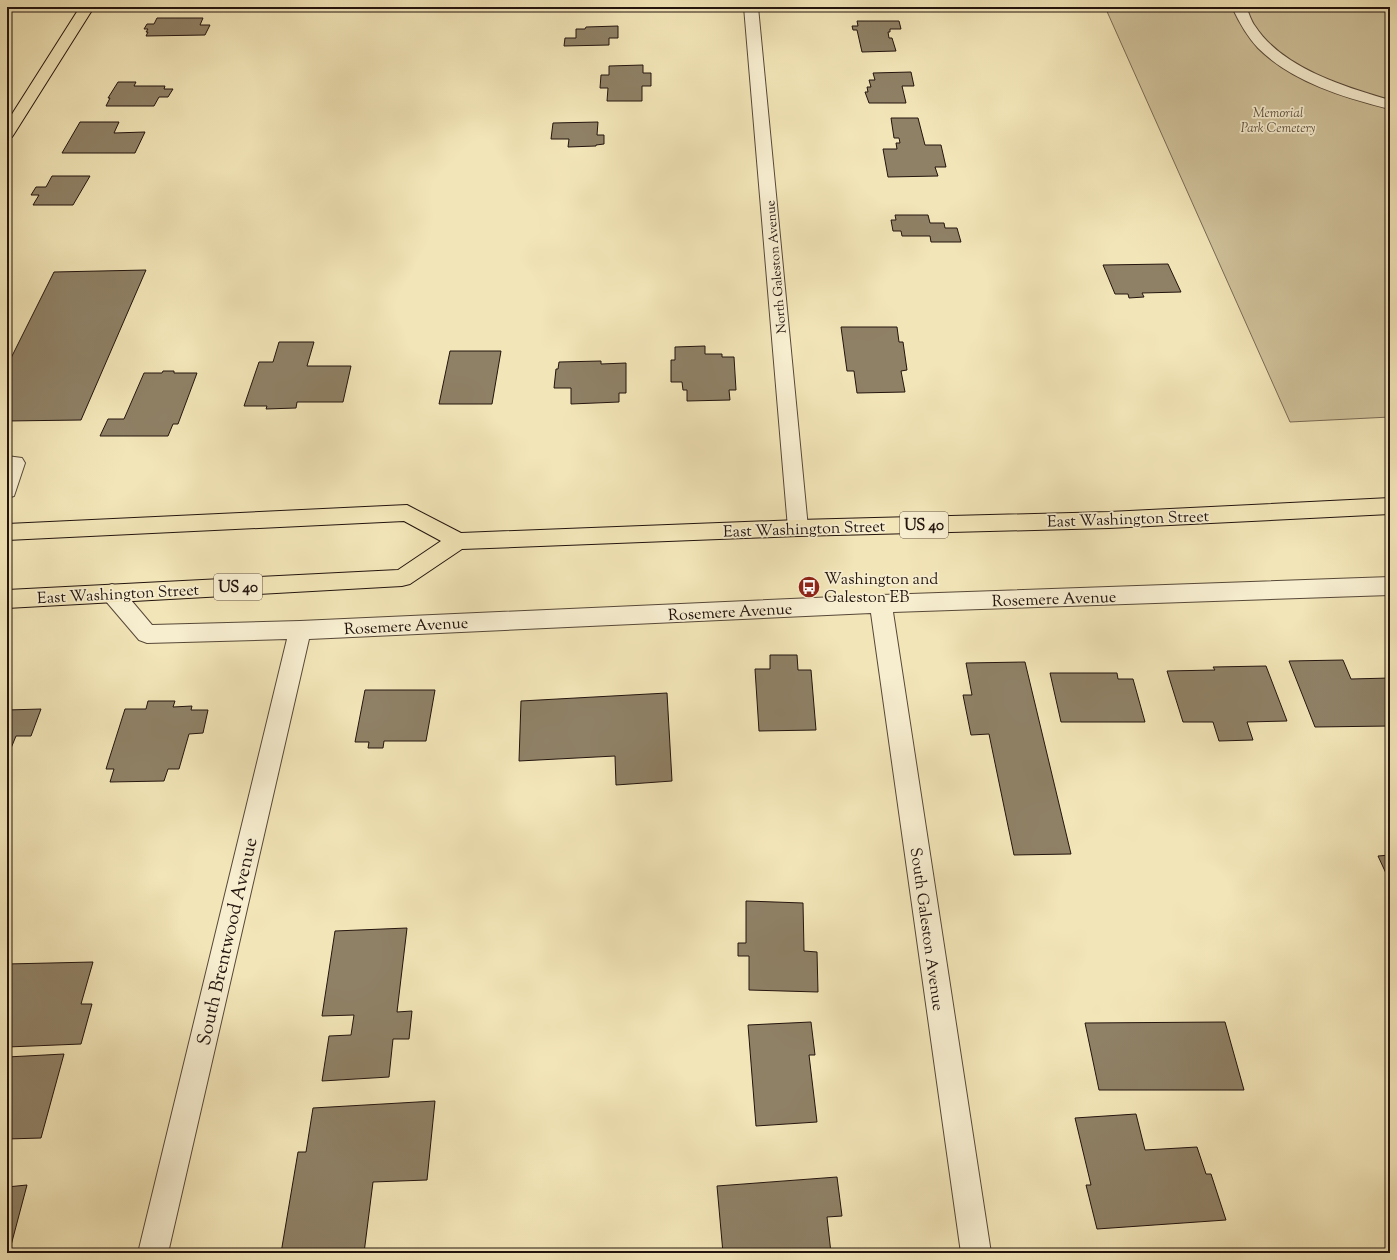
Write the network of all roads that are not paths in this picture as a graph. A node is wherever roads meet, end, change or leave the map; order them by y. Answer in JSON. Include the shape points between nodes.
{"nodes":[{"id":1,"x":87,"y":7,"type":"edge"},
{"id":2,"x":751,"y":7,"type":"edge"},
{"id":3,"x":1239,"y":7,"type":"edge"},
{"id":4,"x":1390,"y":105,"type":"edge"},
{"id":5,"x":7,"y":134,"type":"edge"},
{"id":6,"x":7,"y":463,"type":"edge"},
{"id":7,"x":7,"y":491,"type":"edge"},
{"id":8,"x":1390,"y":506,"type":"edge"},
{"id":9,"x":798,"y":528,"type":"junction"},
{"id":10,"x":7,"y":532,"type":"edge"},
{"id":11,"x":458,"y":541,"type":"junction"},
{"id":12,"x":1390,"y":586,"type":"edge"},
{"id":13,"x":112,"y":593,"type":"junction"},
{"id":14,"x":7,"y":599,"type":"edge"},
{"id":15,"x":881,"y":604,"type":"junction"},
{"id":16,"x":300,"y":630,"type":"junction"},
{"id":17,"x":153,"y":1253,"type":"edge"},
{"id":18,"x":976,"y":1253,"type":"edge"}],
"edges":[{"from":1,"to":5,"type":"main road"},
{"from":2,"to":9,"type":"street","name":"North Galeston Avenue"},
{"from":3,"to":4,"type":"street","via":[[1243,20],[1260,42],[1290,66],[1341,91]]},
{"from":6,"to":7,"type":"street","via":[[15,463]]},
{"from":8,"to":9,"type":"main road","name":"East Washington Street","number":"US 40","via":[[1110,520]]},
{"from":9,"to":11,"type":"main road","name":"East Washington Street","number":"US 40"},
{"from":10,"to":11,"type":"main road","via":[[407,513]]},
{"from":11,"to":13,"type":"main road","name":"East Washington Street","number":"US 40","via":[[402,578]]},
{"from":12,"to":15,"type":"street","name":"Rosemere Avenue"},
{"from":13,"to":14,"type":"main road","name":"East Washington Street","number":"US 40"},
{"from":13,"to":16,"type":"street","name":"Rosemere Avenue","via":[[147,634]]},
{"from":15,"to":16,"type":"street","name":"Rosemere Avenue"},
{"from":15,"to":18,"type":"street","name":"South Galeston Avenue"},
{"from":16,"to":17,"type":"street","name":"South Brentwood Avenue"}]}
